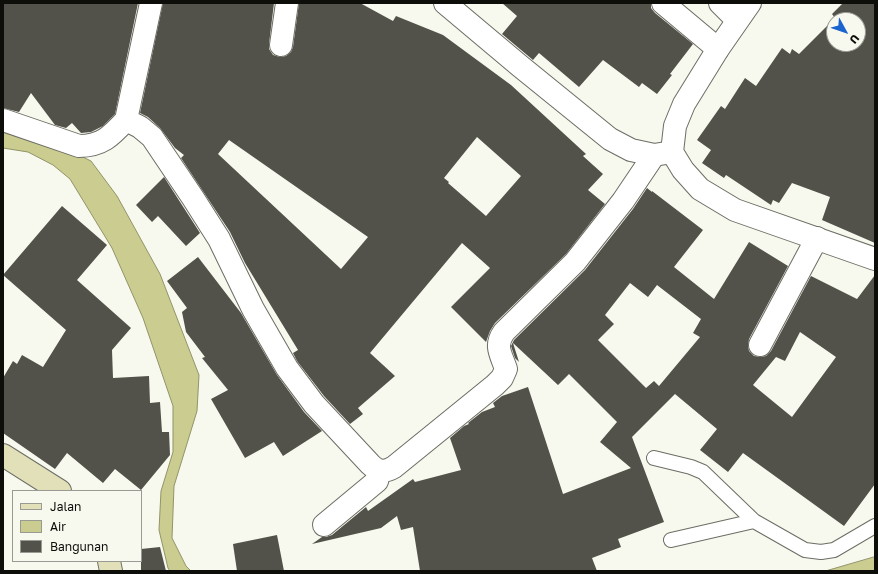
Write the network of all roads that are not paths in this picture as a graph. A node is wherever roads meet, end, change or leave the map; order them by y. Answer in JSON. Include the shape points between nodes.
{"nodes":[{"id":1,"x":152,"y":3,"type":"edge"},
{"id":2,"x":287,"y":3,"type":"edge"},
{"id":3,"x":445,"y":3,"type":"edge"},
{"id":4,"x":662,"y":3,"type":"edge"},
{"id":5,"x":720,"y":3,"type":"edge"},
{"id":6,"x":744,"y":11,"type":"edge"},
{"id":7,"x":280,"y":45,"type":"dead end"},
{"id":8,"x":718,"y":49,"type":"junction"},
{"id":9,"x":3,"y":120,"type":"edge"},
{"id":10,"x":126,"y":120,"type":"junction"},
{"id":11,"x":663,"y":153,"type":"junction"},
{"id":12,"x":816,"y":238,"type":"junction"},
{"id":13,"x":875,"y":258,"type":"edge"},
{"id":14,"x":760,"y":345,"type":"dead end"},
{"id":15,"x":3,"y":455,"type":"edge"},
{"id":16,"x":654,"y":458,"type":"dead end"},
{"id":17,"x":380,"y":471,"type":"junction"},
{"id":18,"x":58,"y":490,"type":"edge"},
{"id":19,"x":754,"y":521,"type":"junction"},
{"id":20,"x":324,"y":525,"type":"dead end"},
{"id":21,"x":875,"y":526,"type":"edge"},
{"id":22,"x":671,"y":540,"type":"dead end"}],
"edges":[{"from":1,"to":10,"type":"street"},
{"from":2,"to":7,"type":"street"},
{"from":3,"to":11,"type":"street","via":[[610,139],[631,150]]},
{"from":4,"to":8,"type":"street"},
{"from":5,"to":6,"type":"street"},
{"from":6,"to":8,"type":"street"},
{"from":8,"to":11,"type":"street","via":[[684,104]]},
{"from":9,"to":10,"type":"street","via":[[79,146],[89,146],[114,134]]},
{"from":10,"to":17,"type":"street","via":[[152,137],[193,198],[219,239],[253,309],[287,368],[314,404],[375,470]]},
{"from":11,"to":12,"type":"street","via":[[700,189],[735,210]]},
{"from":11,"to":17,"type":"street","via":[[575,262],[504,332],[499,339],[498,348],[506,369],[502,378],[394,467]]},
{"from":12,"to":13,"type":"street"},
{"from":12,"to":14,"type":"street"},
{"from":15,"to":18,"type":"main road"},
{"from":16,"to":19,"type":"lane","via":[[703,472]]},
{"from":17,"to":20,"type":"street","via":[[377,481]]},
{"from":19,"to":21,"type":"lane","via":[[805,550],[821,552],[834,550]]},
{"from":19,"to":22,"type":"lane"}]}
